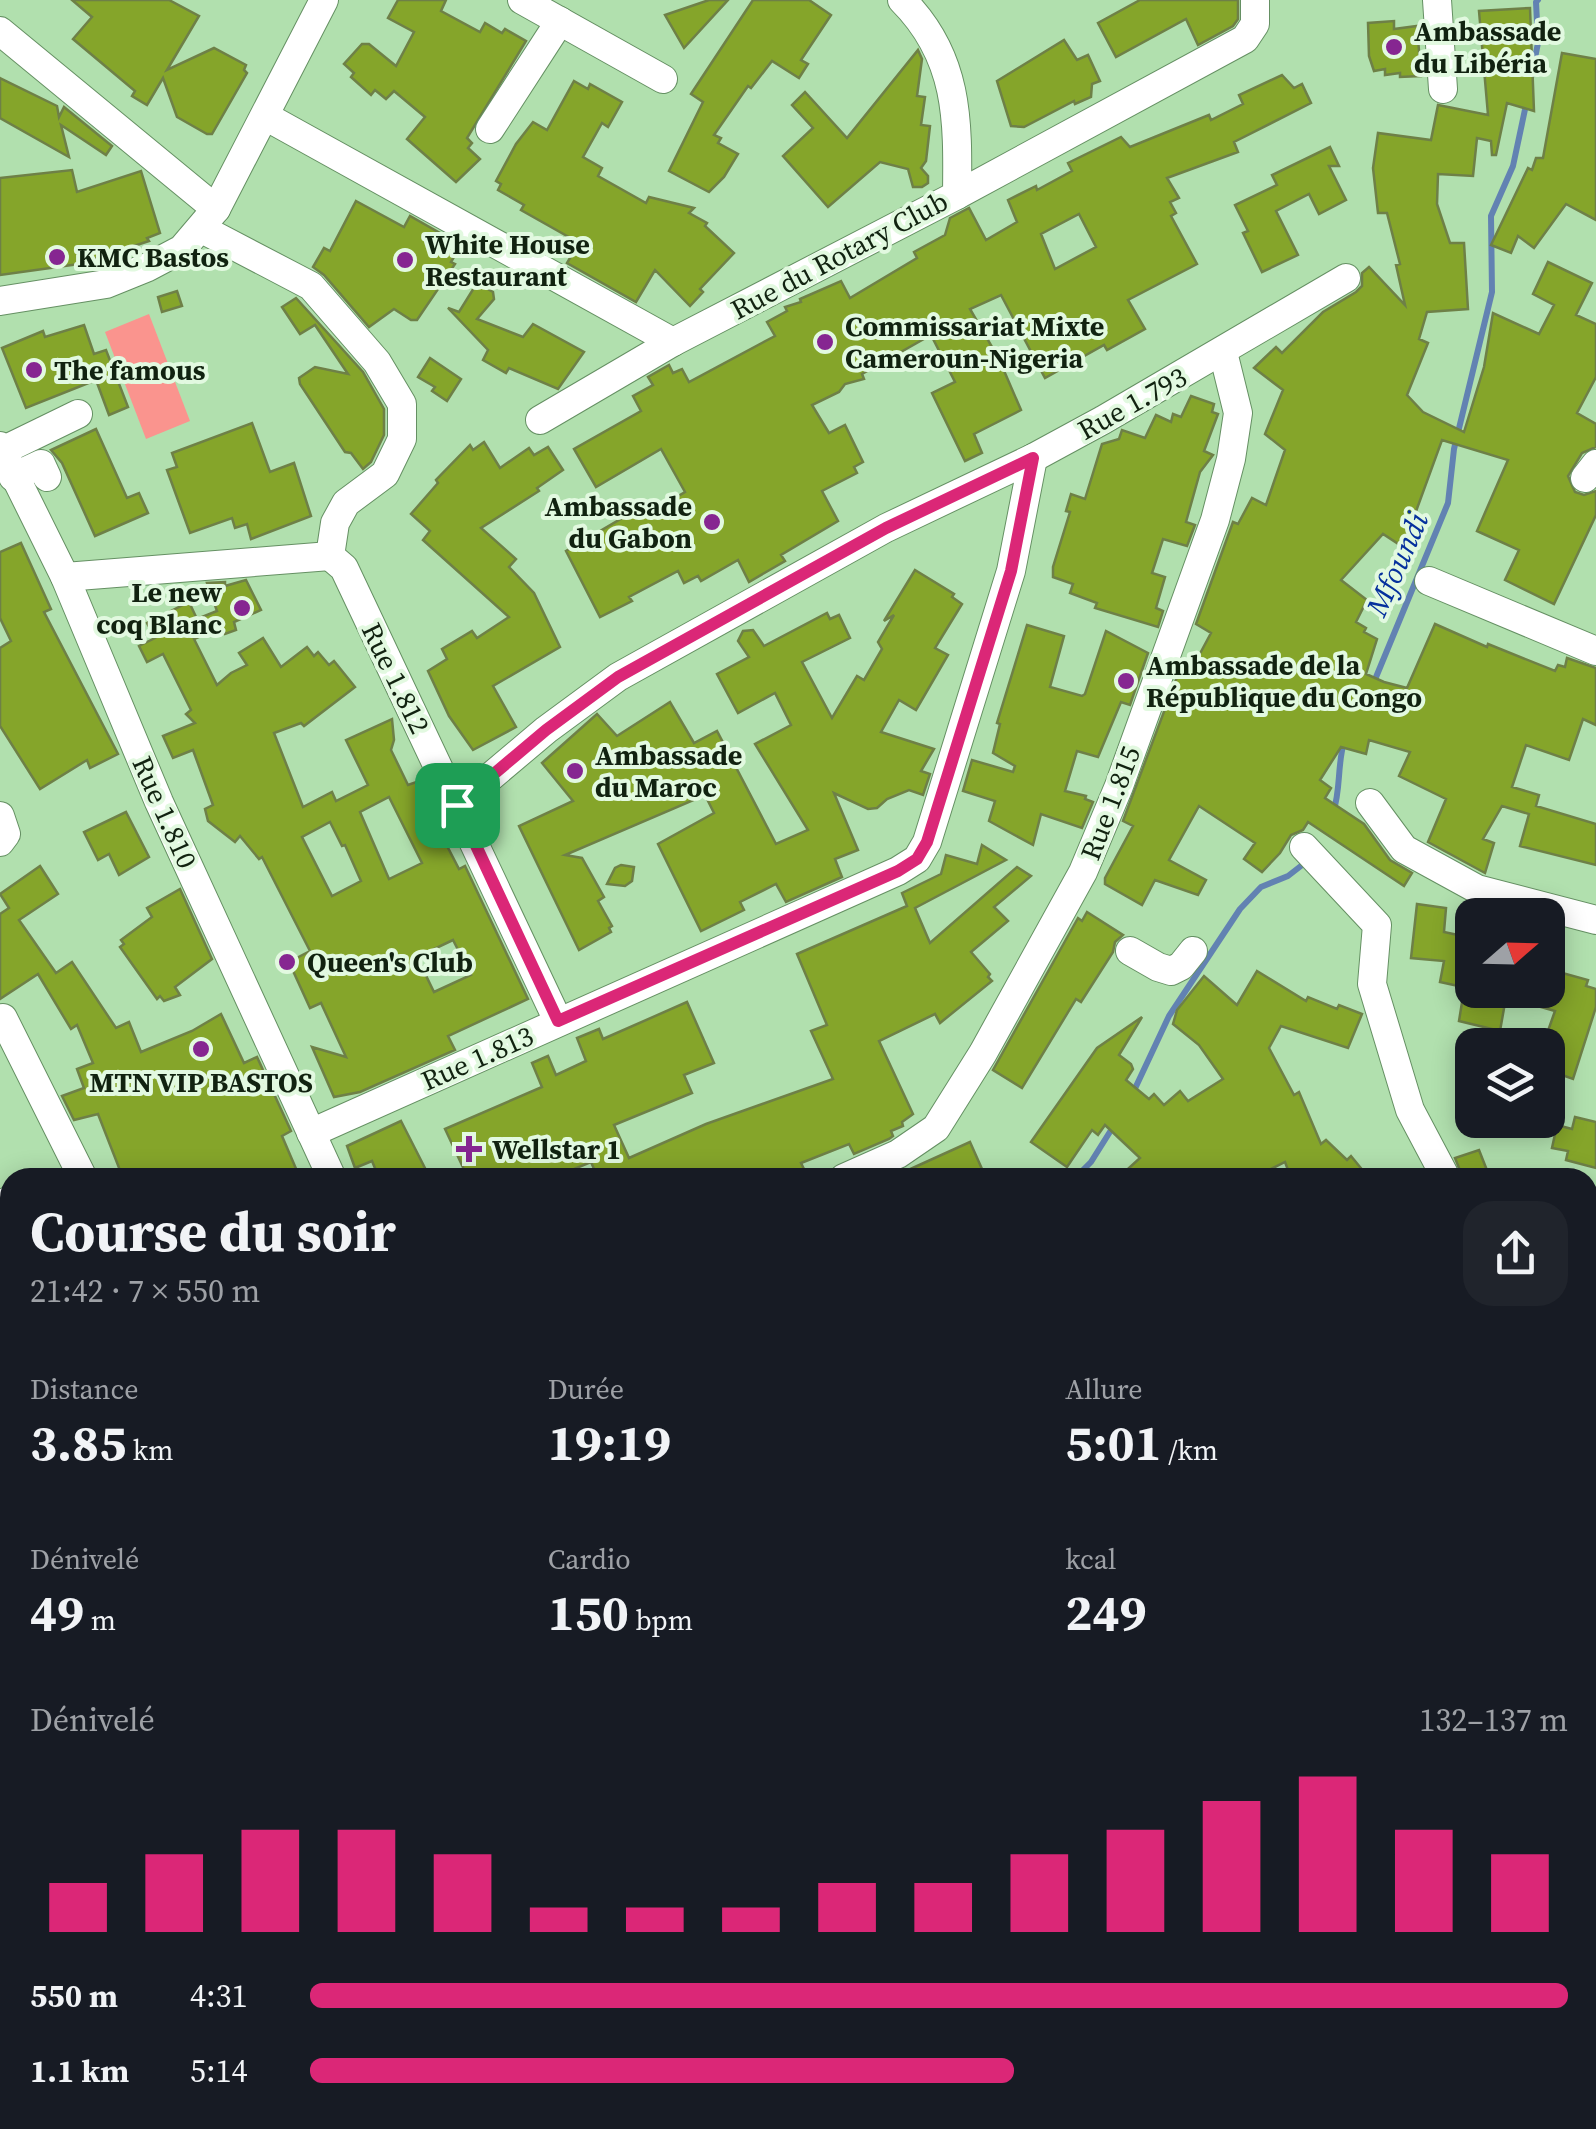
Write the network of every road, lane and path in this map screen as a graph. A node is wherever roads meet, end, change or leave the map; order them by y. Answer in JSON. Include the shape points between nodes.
{"nodes":[{"id":1,"x":324,"y":0,"type":"edge"},
{"id":2,"x":522,"y":0,"type":"edge"},
{"id":3,"x":902,"y":0,"type":"edge"},
{"id":4,"x":1255,"y":0,"type":"edge"},
{"id":5,"x":1437,"y":0,"type":"edge"},
{"id":6,"x":560,"y":21,"type":"junction"},
{"id":7,"x":0,"y":31,"type":"edge"},
{"id":8,"x":664,"y":79,"type":"dead end"},
{"id":9,"x":1443,"y":89,"type":"dead end"},
{"id":10,"x":265,"y":116,"type":"junction"},
{"id":11,"x":490,"y":130,"type":"dead end"},
{"id":12,"x":957,"y":196,"type":"junction"},
{"id":13,"x":209,"y":219,"type":"junction"},
{"id":14,"x":1346,"y":278,"type":"dead end"},
{"id":15,"x":0,"y":301,"type":"edge"},
{"id":16,"x":673,"y":342,"type":"junction"},
{"id":17,"x":1223,"y":352,"type":"junction"},
{"id":18,"x":78,"y":414,"type":"dead end"},
{"id":19,"x":540,"y":420,"type":"dead end"},
{"id":20,"x":1,"y":448,"type":"edge"},
{"id":21,"x":1033,"y":458,"type":"junction"},
{"id":22,"x":46,"y":476,"type":"dead end"},
{"id":23,"x":13,"y":478,"type":"junction"},
{"id":24,"x":330,"y":556,"type":"junction"},
{"id":25,"x":65,"y":578,"type":"junction"},
{"id":26,"x":1429,"y":582,"type":"dead end"},
{"id":27,"x":1596,"y":651,"type":"edge"},
{"id":28,"x":1370,"y":803,"type":"dead end"},
{"id":29,"x":457,"y":805,"type":"junction"},
{"id":30,"x":0,"y":816,"type":"edge"},
{"id":31,"x":0,"y":842,"type":"edge"},
{"id":32,"x":1304,"y":846,"type":"dead end"},
{"id":33,"x":1596,"y":920,"type":"edge"},
{"id":34,"x":1193,"y":951,"type":"dead end"},
{"id":35,"x":1146,"y":953,"type":"dead end"},
{"id":36,"x":3,"y":1018,"type":"dead end"},
{"id":37,"x":558,"y":1021,"type":"junction"},
{"id":38,"x":311,"y":1132,"type":"junction"},
{"id":39,"x":71,"y":1168,"type":"edge"},
{"id":40,"x":327,"y":1168,"type":"edge"},
{"id":41,"x":866,"y":1168,"type":"edge"},
{"id":42,"x":1441,"y":1168,"type":"edge"}],
"edges":[{"from":1,"to":10,"type":"street"},
{"from":2,"to":6,"type":"street"},
{"from":3,"to":12,"type":"street","name":"Rue du Rotary Club","via":[[940,50],[950,81]]},
{"from":4,"to":12,"type":"street","via":[[1255,24],[1245,39]]},
{"from":5,"to":9,"type":"street"},
{"from":6,"to":8,"type":"street"},
{"from":6,"to":11,"type":"street"},
{"from":7,"to":13,"type":"street"},
{"from":10,"to":13,"type":"street"},
{"from":10,"to":16,"type":"street"},
{"from":12,"to":16,"type":"street","name":"Rue du Rotary Club"},
{"from":13,"to":15,"type":"street","via":[[182,249],[106,284]]},
{"from":13,"to":24,"type":"street","via":[[311,286],[377,362],[402,404],[402,439],[385,474],[346,503],[335,522]]},
{"from":14,"to":17,"type":"street","name":"Rue 1.793"},
{"from":16,"to":19,"type":"street","name":"Rue du Rotary Club"},
{"from":17,"to":21,"type":"street","name":"Rue 1.793"},
{"from":17,"to":41,"type":"street","name":"Rue 1.815","via":[[1238,413],[1215,520],[1083,872],[936,1128]]},
{"from":18,"to":20,"type":"street"},
{"from":20,"to":23,"type":"street","name":"Rue 1.810"},
{"from":21,"to":29,"type":"street","name":"Rue 1.793","via":[[886,528],[618,677]]},
{"from":21,"to":37,"type":"street","name":"Rue 1.813","via":[[1011,571],[917,859]]},
{"from":22,"to":23,"type":"street","via":[[42,464]]},
{"from":23,"to":25,"type":"street","name":"Rue 1.810"},
{"from":24,"to":25,"type":"street"},
{"from":24,"to":29,"type":"street","name":"Rue 1.812","via":[[344,568]]},
{"from":25,"to":38,"type":"street","name":"Rue 1.810"},
{"from":26,"to":27,"type":"street"},
{"from":28,"to":33,"type":"street","via":[[1404,849],[1476,889]]},
{"from":29,"to":37,"type":"street","name":"Rue 1.812"},
{"from":30,"to":31,"type":"street","via":[[6,834]]},
{"from":32,"to":42,"type":"street","via":[[1377,925],[1372,984],[1410,1110]]},
{"from":34,"to":35,"type":"street","via":[[1176,970]]},
{"from":36,"to":39,"type":"street"},
{"from":37,"to":38,"type":"street","name":"Rue 1.813"},
{"from":38,"to":40,"type":"street","name":"Rue 1.810"}]}
